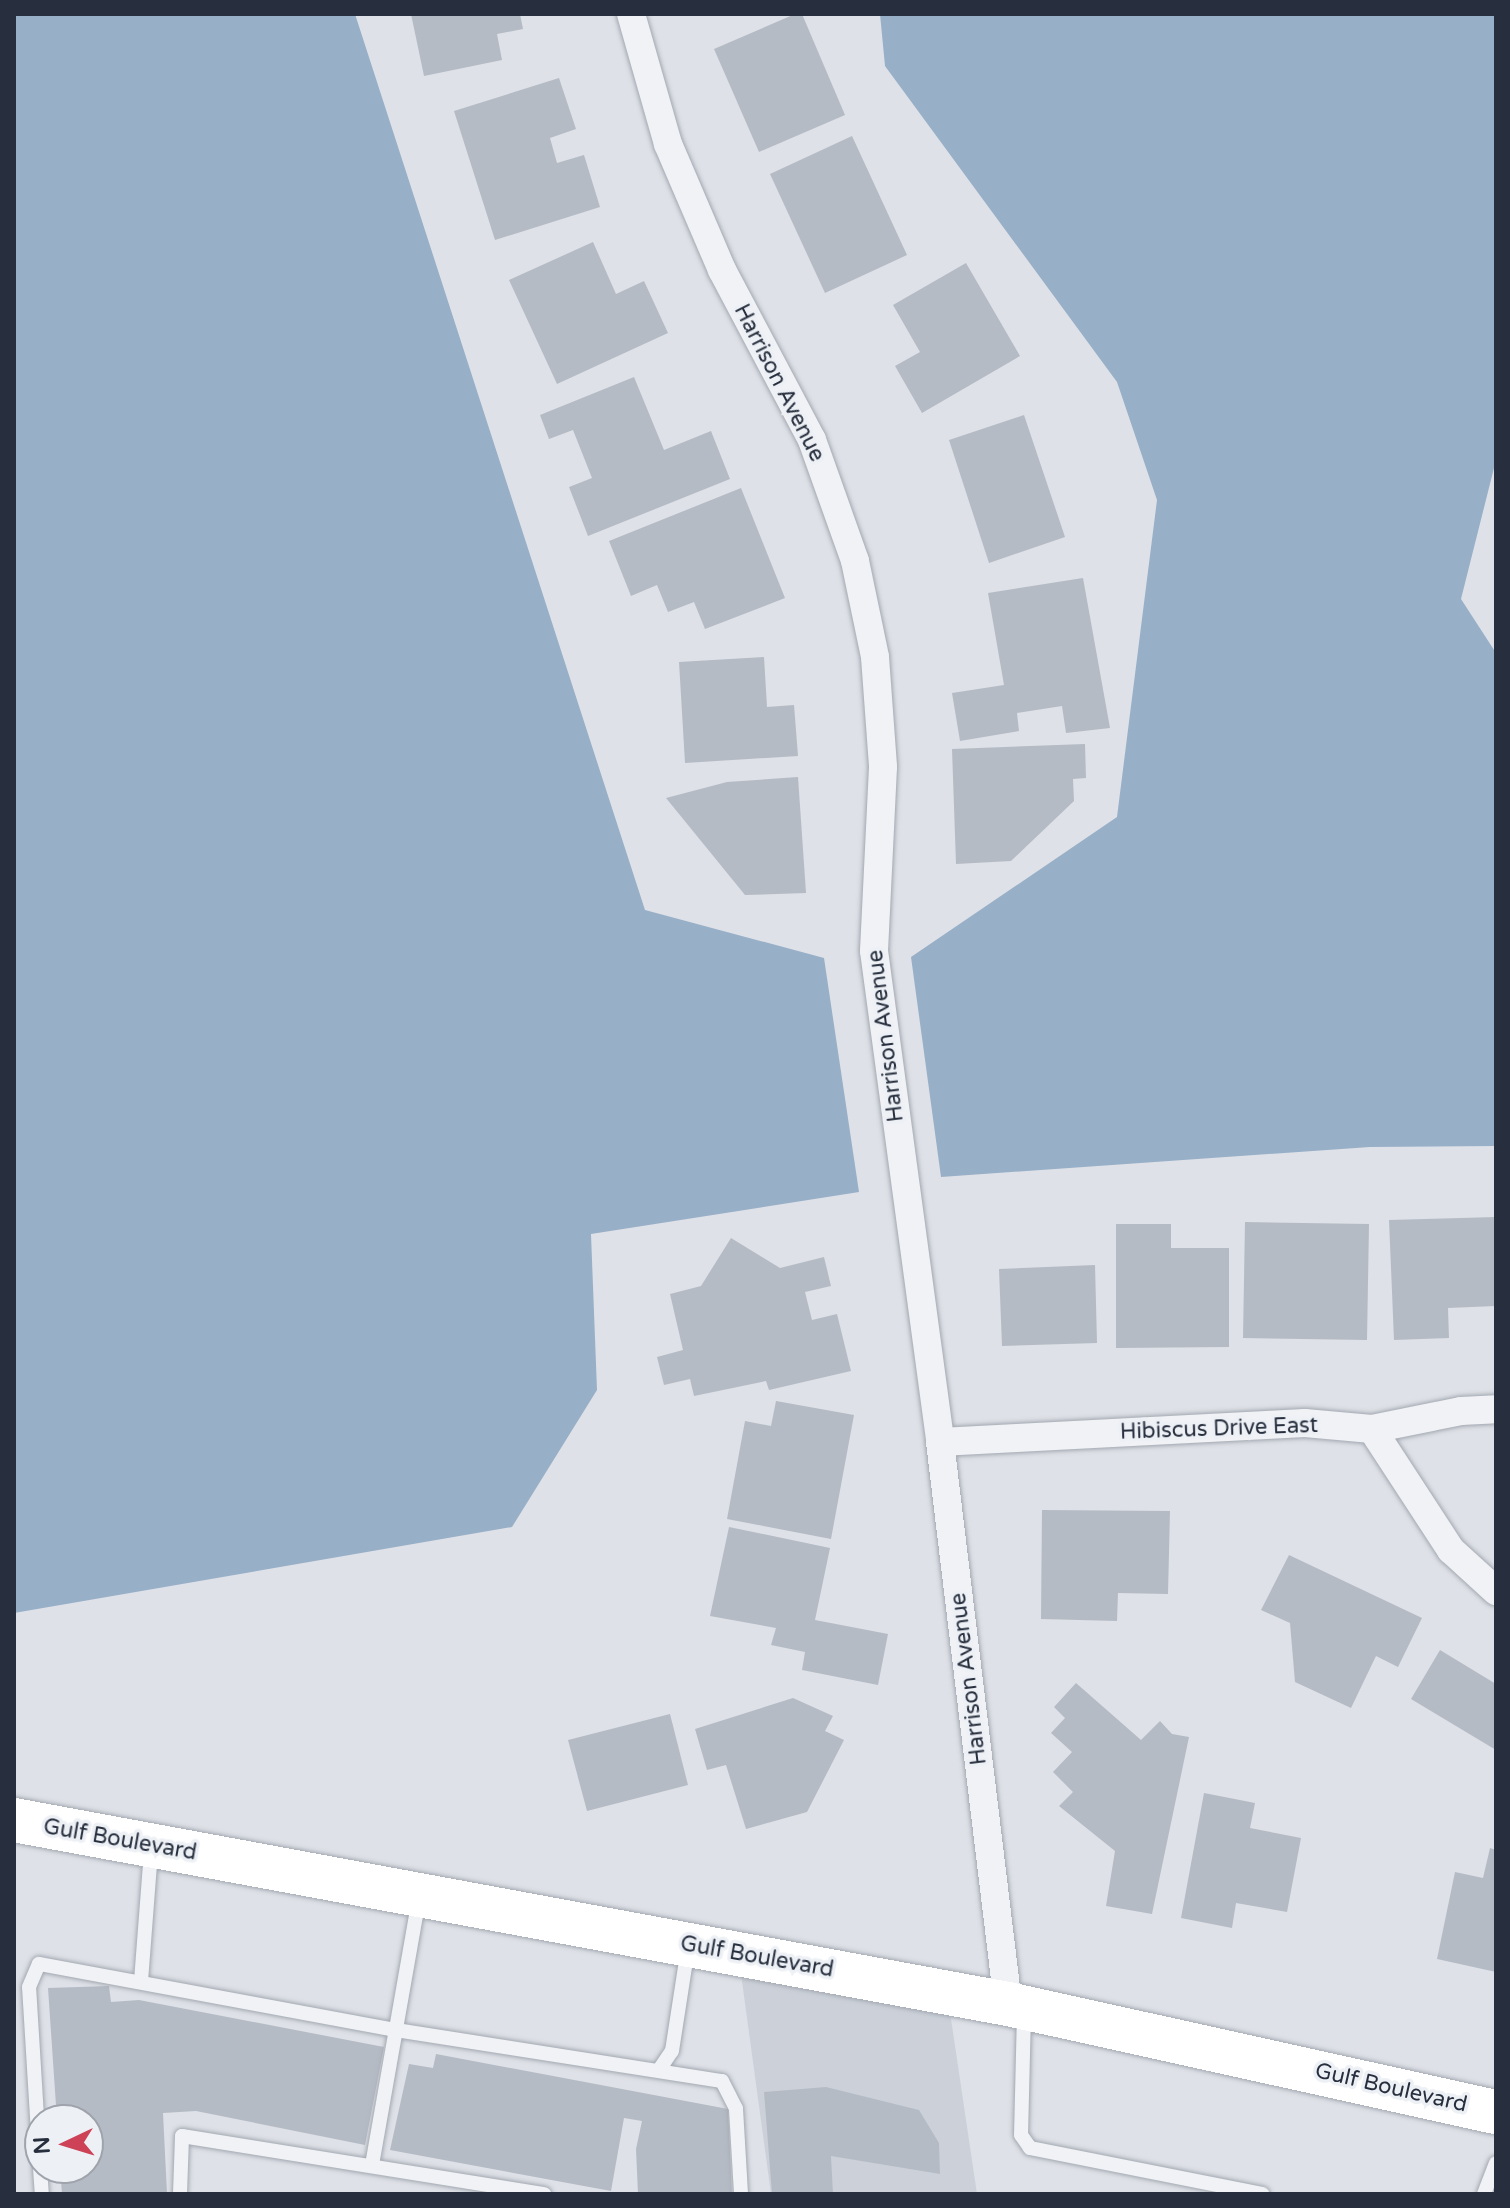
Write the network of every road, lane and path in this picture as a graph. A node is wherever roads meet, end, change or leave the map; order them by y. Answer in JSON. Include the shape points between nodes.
{"nodes":[{"id":1,"x":631,"y":14,"type":"edge"},
{"id":2,"x":1496,"y":1409,"type":"edge"},
{"id":3,"x":1372,"y":1429,"type":"junction"},
{"id":4,"x":940,"y":1442,"type":"junction"},
{"id":5,"x":1496,"y":1591,"type":"edge"},
{"id":6,"x":14,"y":1820,"type":"edge"},
{"id":7,"x":152,"y":1846,"type":"junction"},
{"id":8,"x":420,"y":1895,"type":"junction"},
{"id":9,"x":689,"y":1945,"type":"junction"},
{"id":10,"x":141,"y":1981,"type":"junction"},
{"id":11,"x":1016,"y":2005,"type":"junction"},
{"id":12,"x":396,"y":2030,"type":"junction"},
{"id":13,"x":659,"y":2070,"type":"junction"},
{"id":14,"x":36,"y":2104,"type":"edge"},
{"id":15,"x":1496,"y":2112,"type":"edge"},
{"id":16,"x":1496,"y":2163,"type":"edge"},
{"id":17,"x":372,"y":2165,"type":"junction"},
{"id":18,"x":180,"y":2194,"type":"edge"},
{"id":19,"x":544,"y":2194,"type":"edge"},
{"id":20,"x":741,"y":2194,"type":"edge"},
{"id":21,"x":1263,"y":2194,"type":"edge"},
{"id":22,"x":1484,"y":2194,"type":"edge"}],
"edges":[{"from":1,"to":4,"type":"street","name":"Harrison Avenue","via":[[668,144],[722,270],[812,440],[855,561],[875,657],[883,767],[874,951]]},
{"from":2,"to":3,"type":"street","name":"Hibiscus Drive East"},
{"from":3,"to":4,"type":"street","name":"Hibiscus Drive East","via":[[1305,1423]]},
{"from":3,"to":5,"type":"street","via":[[1451,1550]]},
{"from":4,"to":11,"type":"street","name":"Harrison Avenue"},
{"from":6,"to":7,"type":"main road","name":"Gulf Boulevard"},
{"from":7,"to":8,"type":"main road","name":"Gulf Boulevard"},
{"from":7,"to":10,"type":"lane"},
{"from":8,"to":9,"type":"main road","name":"Gulf Boulevard"},
{"from":8,"to":12,"type":"lane"},
{"from":9,"to":11,"type":"main road","name":"Gulf Boulevard"},
{"from":9,"to":13,"type":"lane","via":[[672,2051]]},
{"from":10,"to":12,"type":"lane"},
{"from":10,"to":14,"type":"lane","via":[[39,1964],[29,1987]]},
{"from":11,"to":15,"type":"main road","name":"Gulf Boulevard"},
{"from":11,"to":21,"type":"lane","via":[[1021,2135],[1030,2148]]},
{"from":12,"to":13,"type":"lane"},
{"from":12,"to":17,"type":"lane"},
{"from":13,"to":20,"type":"lane","via":[[722,2081],[730,2091],[736,2109]]},
{"from":16,"to":22,"type":"lane"},
{"from":17,"to":18,"type":"lane","via":[[182,2136]]},
{"from":17,"to":19,"type":"lane"}]}
